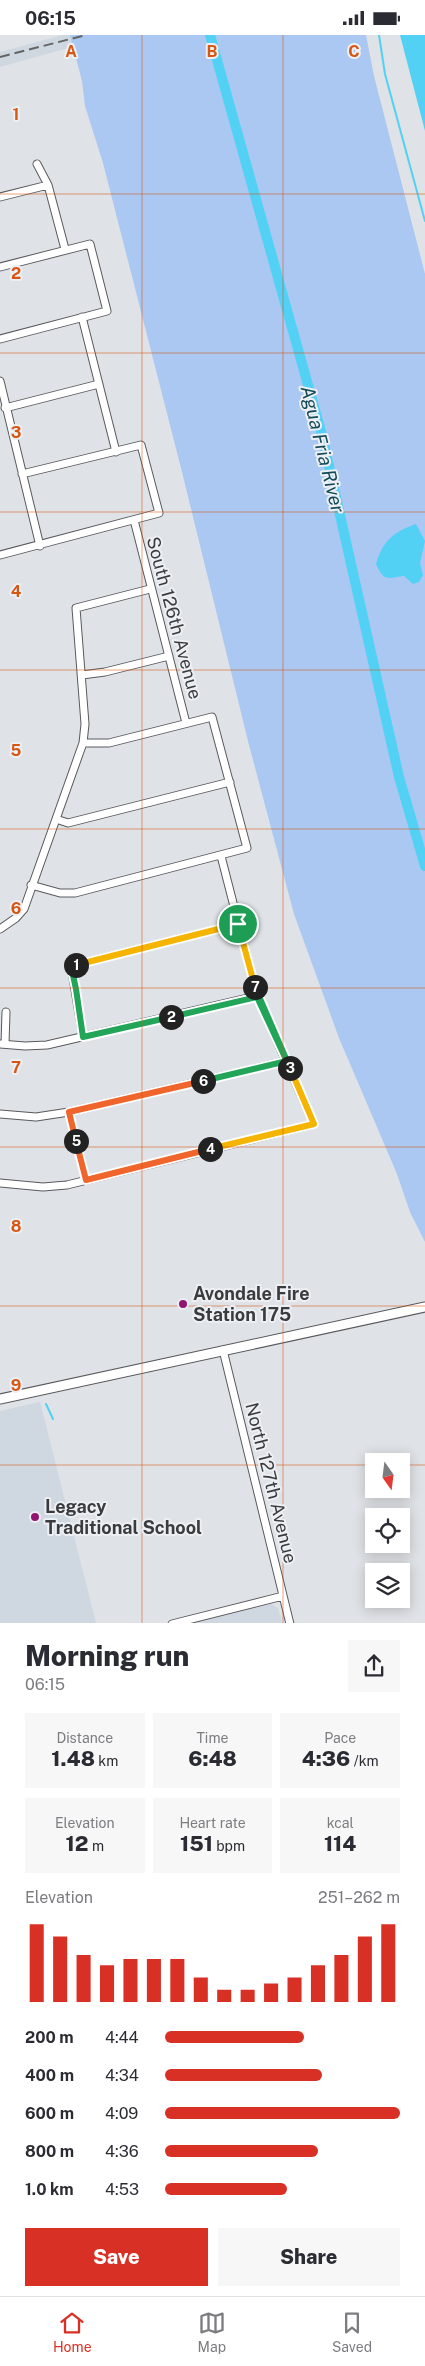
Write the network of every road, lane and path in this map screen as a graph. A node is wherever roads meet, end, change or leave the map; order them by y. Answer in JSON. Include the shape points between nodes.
{"nodes":[{"id":1,"x":37,"y":164,"type":"dead end"},
{"id":2,"x":48,"y":185,"type":"junction"},
{"id":3,"x":0,"y":197,"type":"edge"},
{"id":4,"x":65,"y":249,"type":"junction"},
{"id":5,"x":0,"y":267,"type":"edge"},
{"id":6,"x":82,"y":317,"type":"junction"},
{"id":7,"x":0,"y":339,"type":"edge"},
{"id":8,"x":0,"y":381,"type":"edge"},
{"id":9,"x":99,"y":384,"type":"junction"},
{"id":10,"x":5,"y":408,"type":"junction"},
{"id":11,"x":116,"y":451,"type":"junction"},
{"id":12,"x":22,"y":474,"type":"junction"},
{"id":13,"x":134,"y":520,"type":"junction"},
{"id":14,"x":40,"y":546,"type":"junction"},
{"id":15,"x":0,"y":555,"type":"edge"},
{"id":16,"x":150,"y":589,"type":"junction"},
{"id":17,"x":169,"y":656,"type":"junction"},
{"id":18,"x":82,"y":675,"type":"junction"},
{"id":19,"x":186,"y":723,"type":"junction"},
{"id":20,"x":83,"y":743,"type":"junction"},
{"id":21,"x":230,"y":782,"type":"junction"},
{"id":22,"x":56,"y":819,"type":"junction"},
{"id":23,"x":221,"y":856,"type":"junction"},
{"id":24,"x":31,"y":885,"type":"junction"},
{"id":25,"x":238,"y":924,"type":"junction"},
{"id":26,"x":0,"y":929,"type":"edge"},
{"id":27,"x":257,"y":997,"type":"junction"},
{"id":28,"x":6,"y":1012,"type":"dead end"},
{"id":29,"x":83,"y":1037,"type":"junction"},
{"id":30,"x":2,"y":1044,"type":"edge"},
{"id":31,"x":287,"y":1061,"type":"junction"},
{"id":32,"x":69,"y":1112,"type":"junction"},
{"id":33,"x":0,"y":1114,"type":"edge"},
{"id":34,"x":86,"y":1180,"type":"junction"},
{"id":35,"x":0,"y":1183,"type":"edge"},
{"id":36,"x":425,"y":1307,"type":"edge"},
{"id":37,"x":223,"y":1351,"type":"junction"},
{"id":38,"x":0,"y":1399,"type":"edge"},
{"id":39,"x":283,"y":1596,"type":"junction"},
{"id":40,"x":172,"y":1623,"type":"edge"},
{"id":41,"x":290,"y":1623,"type":"edge"}],
"edges":[{"from":1,"to":2,"type":"street"},
{"from":2,"to":3,"type":"street"},
{"from":2,"to":4,"type":"street"},
{"from":4,"to":5,"type":"street"},
{"from":4,"to":6,"type":"street","via":[[90,244],[107,311]]},
{"from":6,"to":7,"type":"street"},
{"from":6,"to":9,"type":"street"},
{"from":8,"to":10,"type":"street"},
{"from":9,"to":10,"type":"street"},
{"from":9,"to":11,"type":"street"},
{"from":10,"to":12,"type":"street"},
{"from":11,"to":12,"type":"street"},
{"from":11,"to":13,"type":"street","name":"South 126th Avenue","via":[[141,445],[159,513]]},
{"from":12,"to":14,"type":"street"},
{"from":13,"to":14,"type":"street"},
{"from":13,"to":16,"type":"street","name":"South 126th Avenue"},
{"from":14,"to":15,"type":"street"},
{"from":16,"to":17,"type":"street","name":"South 126th Avenue"},
{"from":16,"to":18,"type":"street","via":[[76,608]]},
{"from":17,"to":18,"type":"street"},
{"from":17,"to":19,"type":"street","name":"South 126th Avenue"},
{"from":18,"to":20,"type":"street"},
{"from":19,"to":20,"type":"street","via":[[109,743]]},
{"from":19,"to":21,"type":"street","name":"South 126th Avenue","via":[[212,717]]},
{"from":20,"to":22,"type":"street"},
{"from":21,"to":22,"type":"street","via":[[68,823]]},
{"from":21,"to":23,"type":"street","name":"South 126th Avenue","via":[[247,848]]},
{"from":22,"to":24,"type":"street"},
{"from":23,"to":24,"type":"street","via":[[75,893],[60,893]]},
{"from":23,"to":25,"type":"street"},
{"from":24,"to":26,"type":"street","via":[[24,909]]},
{"from":25,"to":27,"type":"street"},
{"from":25,"to":29,"type":"street","via":[[71,966]]},
{"from":27,"to":29,"type":"street"},
{"from":27,"to":31,"type":"street"},
{"from":28,"to":30,"type":"street"},
{"from":29,"to":30,"type":"street","via":[[47,1045]]},
{"from":31,"to":32,"type":"street"},
{"from":31,"to":34,"type":"street","via":[[314,1124]]},
{"from":32,"to":33,"type":"street","via":[[36,1117]]},
{"from":32,"to":34,"type":"street"},
{"from":34,"to":35,"type":"street","via":[[43,1187]]},
{"from":36,"to":37,"type":"main road"},
{"from":37,"to":38,"type":"main road"},
{"from":37,"to":39,"type":"street","name":"North 127th Avenue"},
{"from":39,"to":40,"type":"street"},
{"from":39,"to":41,"type":"street","name":"North 127th Avenue"}]}
